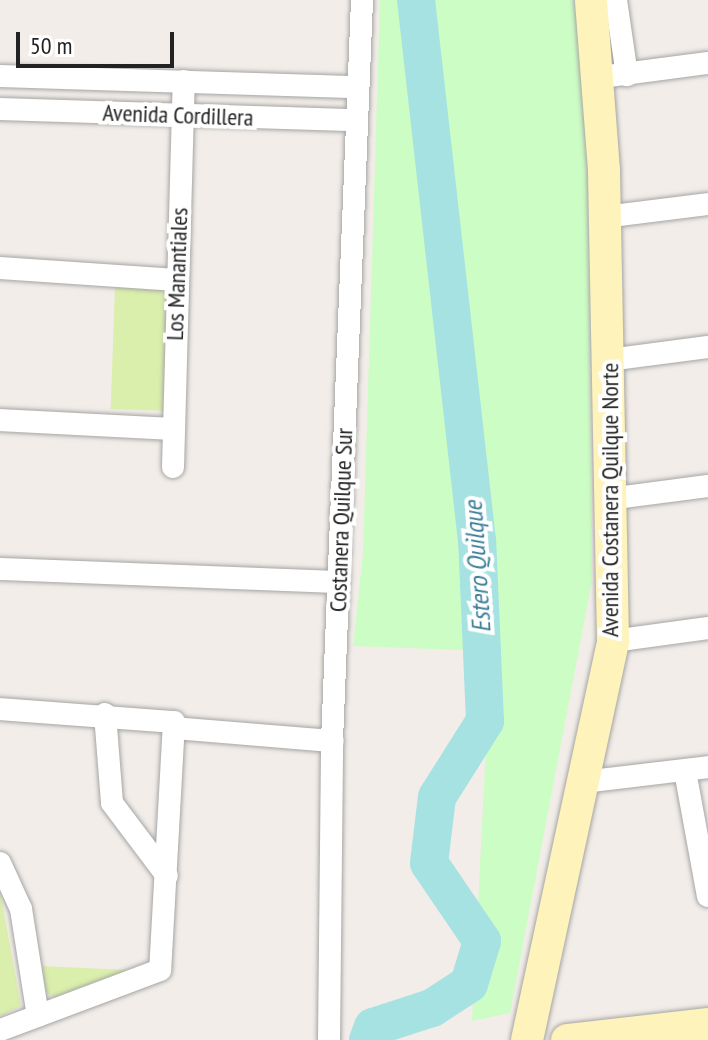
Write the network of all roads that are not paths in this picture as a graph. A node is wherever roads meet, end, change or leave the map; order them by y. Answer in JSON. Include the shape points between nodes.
{"nodes":[{"id":1,"x":362,"y":0,"type":"edge"},
{"id":2,"x":591,"y":0,"type":"edge"},
{"id":3,"x":616,"y":0,"type":"edge"},
{"id":4,"x":708,"y":63,"type":"edge"},
{"id":5,"x":0,"y":76,"type":"edge"},
{"id":6,"x":614,"y":76,"type":"junction"},
{"id":7,"x":184,"y":81,"type":"junction"},
{"id":8,"x":358,"y":87,"type":"junction"},
{"id":9,"x":0,"y":109,"type":"edge"},
{"id":10,"x":183,"y":115,"type":"junction"},
{"id":11,"x":356,"y":120,"type":"junction"},
{"id":12,"x":708,"y":204,"type":"edge"},
{"id":13,"x":604,"y":217,"type":"junction"},
{"id":14,"x":0,"y":268,"type":"edge"},
{"id":15,"x":177,"y":280,"type":"junction"},
{"id":16,"x":708,"y":347,"type":"edge"},
{"id":17,"x":609,"y":360,"type":"junction"},
{"id":18,"x":0,"y":420,"type":"edge"},
{"id":19,"x":172,"y":429,"type":"junction"},
{"id":20,"x":173,"y":467,"type":"dead end"},
{"id":21,"x":708,"y":486,"type":"edge"},
{"id":22,"x":609,"y":499,"type":"junction"},
{"id":23,"x":0,"y":569,"type":"edge"},
{"id":24,"x":339,"y":582,"type":"junction"},
{"id":25,"x":708,"y":628,"type":"edge"},
{"id":26,"x":613,"y":641,"type":"junction"},
{"id":27,"x":0,"y":709,"type":"edge"},
{"id":28,"x":105,"y":714,"type":"junction"},
{"id":29,"x":174,"y":728,"type":"junction"},
{"id":30,"x":332,"y":741,"type":"junction"},
{"id":31,"x":708,"y":767,"type":"edge"},
{"id":32,"x":685,"y":771,"type":"junction"},
{"id":33,"x":583,"y":782,"type":"junction"},
{"id":34,"x":0,"y":863,"type":"edge"},
{"id":35,"x":167,"y":876,"type":"junction"},
{"id":36,"x":707,"y":896,"type":"edge"},
{"id":37,"x":38,"y":1016,"type":"junction"},
{"id":38,"x":708,"y":1024,"type":"edge"},
{"id":39,"x":0,"y":1030,"type":"edge"},
{"id":40,"x":329,"y":1040,"type":"edge"},
{"id":41,"x":527,"y":1040,"type":"edge"},
{"id":42,"x":567,"y":1040,"type":"edge"}],
"edges":[{"from":1,"to":8,"type":"street","name":"Costanera Quilque Sur"},
{"from":2,"to":6,"type":"main road","name":"Avenida Costanera Quilque Norte"},
{"from":3,"to":6,"type":"street","name":"Avenida Costanera Quilque Norte"},
{"from":4,"to":6,"type":"street"},
{"from":5,"to":7,"type":"street","name":"Avenida Cordillera"},
{"from":6,"to":13,"type":"main road","name":"Avenida Costanera Quilque Norte"},
{"from":7,"to":8,"type":"street","name":"Avenida Cordillera"},
{"from":7,"to":10,"type":"street","name":"Los Manantiales"},
{"from":8,"to":11,"type":"street","name":"Costanera Quilque Sur"},
{"from":9,"to":10,"type":"street","name":"Avenida Cordillera"},
{"from":10,"to":11,"type":"street","name":"Avenida Cordillera"},
{"from":10,"to":15,"type":"street","name":"Los Manantiales"},
{"from":11,"to":24,"type":"street","name":"Costanera Quilque Sur"},
{"from":12,"to":13,"type":"street"},
{"from":13,"to":17,"type":"main road","name":"Avenida Costanera Quilque Norte"},
{"from":14,"to":15,"type":"street"},
{"from":15,"to":19,"type":"street","name":"Los Manantiales"},
{"from":16,"to":17,"type":"street"},
{"from":17,"to":22,"type":"main road","name":"Avenida Costanera Quilque Norte"},
{"from":18,"to":19,"type":"street"},
{"from":19,"to":20,"type":"street","name":"Los Manantiales"},
{"from":21,"to":22,"type":"street"},
{"from":22,"to":26,"type":"main road","name":"Avenida Costanera Quilque Norte"},
{"from":23,"to":24,"type":"street"},
{"from":24,"to":30,"type":"street","name":"Costanera Quilque Sur"},
{"from":25,"to":26,"type":"street"},
{"from":26,"to":33,"type":"main road","name":"Avenida Costanera Quilque Norte"},
{"from":27,"to":28,"type":"street"},
{"from":28,"to":29,"type":"street","via":[[166,717]]},
{"from":28,"to":35,"type":"street","via":[[112,803]]},
{"from":29,"to":30,"type":"street"},
{"from":29,"to":35,"type":"street"},
{"from":30,"to":40,"type":"street","name":"Costanera Quilque Sur"},
{"from":31,"to":32,"type":"street"},
{"from":32,"to":33,"type":"street"},
{"from":32,"to":36,"type":"street"},
{"from":33,"to":41,"type":"main road","name":"Avenida Costanera Quilque Norte"},
{"from":34,"to":37,"type":"street","via":[[21,909]]},
{"from":35,"to":37,"type":"street","via":[[160,970]]},
{"from":37,"to":39,"type":"street"},
{"from":38,"to":42,"type":"main road"}]}
